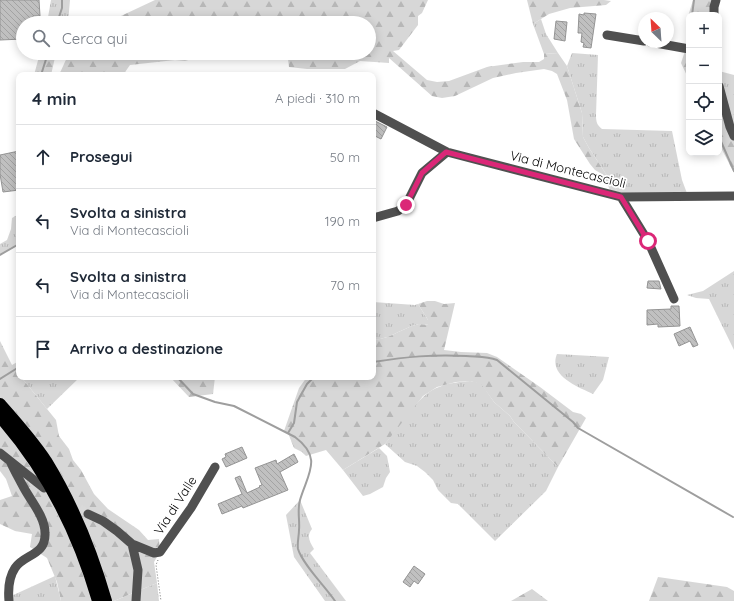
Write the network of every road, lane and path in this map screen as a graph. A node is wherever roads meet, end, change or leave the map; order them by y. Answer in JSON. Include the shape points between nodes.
{"nodes":[{"id":1,"x":716,"y":0,"type":"edge"},
{"id":2,"x":714,"y":12,"type":"edge"},
{"id":3,"x":607,"y":35,"type":"dead end"},
{"id":4,"x":638,"y":40,"type":"edge"},
{"id":5,"x":674,"y":46,"type":"edge"},
{"id":6,"x":686,"y":48,"type":"edge"},
{"id":7,"x":722,"y":97,"type":"edge"},
{"id":8,"x":376,"y":115,"type":"edge"},
{"id":9,"x":734,"y":136,"type":"edge"},
{"id":10,"x":446,"y":152,"type":"junction"},
{"id":11,"x":734,"y":196,"type":"edge"},
{"id":12,"x":621,"y":197,"type":"junction"},
{"id":13,"x":376,"y":217,"type":"edge"},
{"id":14,"x":674,"y":299,"type":"dead end"},
{"id":15,"x":0,"y":404,"type":"edge"},
{"id":16,"x":0,"y":417,"type":"edge"},
{"id":17,"x":0,"y":453,"type":"edge"},
{"id":18,"x":10,"y":461,"type":"junction"},
{"id":19,"x":215,"y":467,"type":"dead end"},
{"id":20,"x":44,"y":488,"type":"dead end"},
{"id":21,"x":88,"y":514,"type":"tunnel mouth"},
{"id":22,"x":132,"y":544,"type":"junction"},
{"id":23,"x":160,"y":552,"type":"junction"},
{"id":24,"x":9,"y":601,"type":"edge"},
{"id":25,"x":98,"y":601,"type":"edge"},
{"id":26,"x":106,"y":601,"type":"edge"},
{"id":27,"x":136,"y":601,"type":"edge"},
{"id":28,"x":161,"y":601,"type":"edge"}],
"edges":[{"from":1,"to":2,"type":"street"},
{"from":3,"to":4,"type":"street"},
{"from":5,"to":6,"type":"street"},
{"from":7,"to":9,"type":"street"},
{"from":8,"to":10,"type":"street","name":"Via di Montecascioli"},
{"from":10,"to":12,"type":"street","name":"Via di Montecascioli"},
{"from":10,"to":13,"type":"street","via":[[422,173],[406,205],[398,211]]},
{"from":11,"to":12,"type":"street","name":"Via di Montecascioli"},
{"from":12,"to":14,"type":"street","via":[[648,241]]},
{"from":15,"to":26,"type":"highway","via":[[45,460],[69,503],[98,571]]},
{"from":16,"to":25,"type":"highway","via":[[22,443],[52,487],[90,573]]},
{"from":17,"to":18,"type":"street"},
{"from":18,"to":20,"type":"street"},
{"from":18,"to":24,"type":"street","via":[[41,518],[45,533],[43,545],[35,554],[23,559],[14,568],[8,588]]},
{"from":19,"to":23,"type":"street","name":"Via di Valle"},
{"from":21,"to":22,"type":"street","name":"Via di Valle","via":[[103,521]]},
{"from":22,"to":23,"type":"street","name":"Via di Valle","via":[[154,553]]},
{"from":22,"to":27,"type":"street","via":[[138,570]]},
{"from":23,"to":28,"type":"path","via":[[156,565]]}]}
